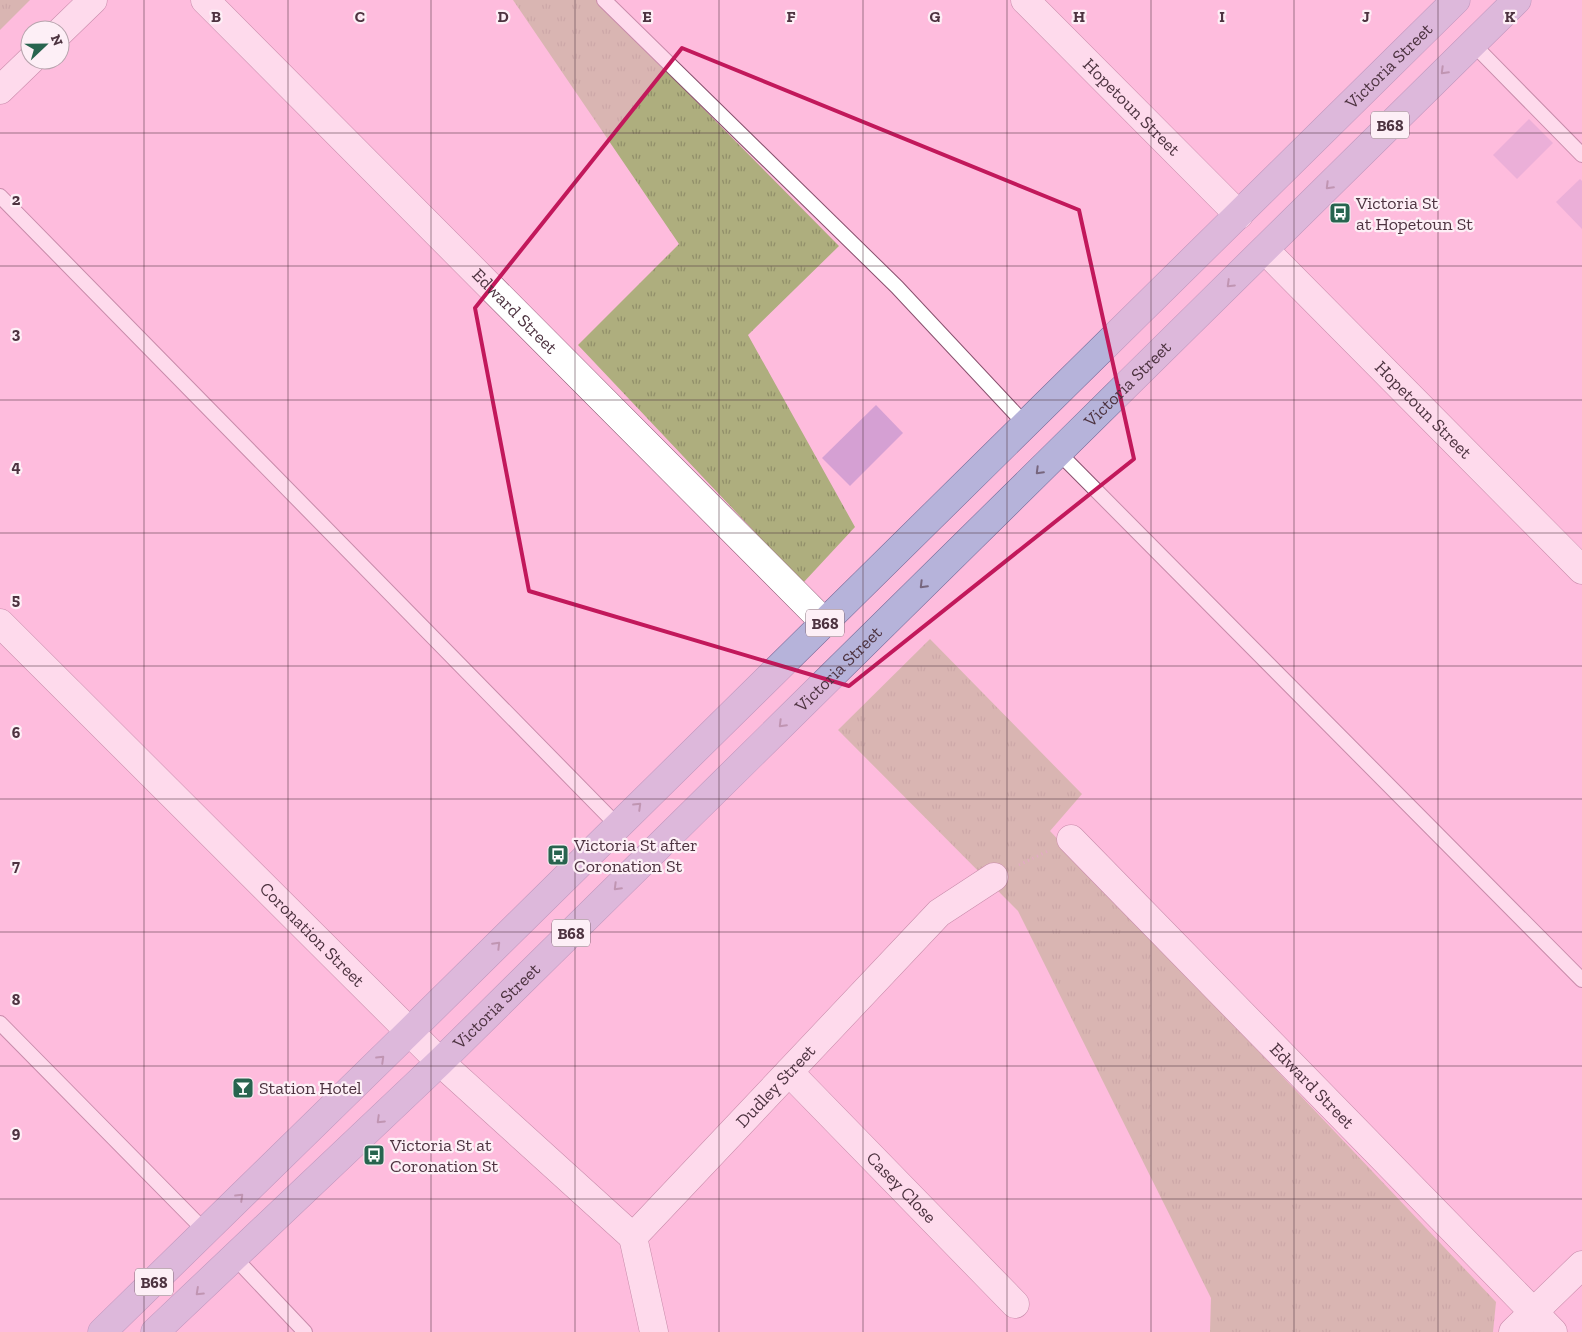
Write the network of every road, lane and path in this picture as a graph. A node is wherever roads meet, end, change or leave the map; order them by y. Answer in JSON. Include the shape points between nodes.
{"nodes":[{"id":1,"x":93,"y":0,"type":"edge"},
{"id":2,"x":205,"y":0,"type":"edge"},
{"id":3,"x":604,"y":0,"type":"edge"},
{"id":4,"x":1026,"y":0,"type":"edge"},
{"id":5,"x":1516,"y":0,"type":"edge"},
{"id":6,"x":1443,"y":4,"type":"edge"},
{"id":7,"x":70,"y":22,"type":"edge"},
{"id":8,"x":1472,"y":43,"type":"junction"},
{"id":9,"x":21,"y":70,"type":"edge"},
{"id":10,"x":0,"y":90,"type":"edge"},
{"id":11,"x":1582,"y":154,"type":"edge"},
{"id":12,"x":0,"y":196,"type":"edge"},
{"id":13,"x":1240,"y":215,"type":"junction"},
{"id":14,"x":1265,"y":250,"type":"junction"},
{"id":15,"x":1025,"y":424,"type":"junction"},
{"id":16,"x":1058,"y":452,"type":"junction"},
{"id":17,"x":1582,"y":570,"type":"edge"},
{"id":18,"x":0,"y":623,"type":"edge"},
{"id":19,"x":825,"y":623,"type":"junction"},
{"id":20,"x":618,"y":826,"type":"junction"},
{"id":21,"x":1071,"y":840,"type":"joint"},
{"id":22,"x":994,"y":877,"type":"joint"},
{"id":23,"x":1582,"y":980,"type":"edge"},
{"id":24,"x":0,"y":1023,"type":"edge"},
{"id":25,"x":410,"y":1031,"type":"junction"},
{"id":26,"x":440,"y":1062,"type":"junction"},
{"id":27,"x":789,"y":1072,"type":"junction"},
{"id":28,"x":205,"y":1231,"type":"junction"},
{"id":29,"x":633,"y":1237,"type":"junction"},
{"id":30,"x":234,"y":1258,"type":"junction"},
{"id":31,"x":1582,"y":1265,"type":"edge"},
{"id":32,"x":1015,"y":1304,"type":"dead end"},
{"id":33,"x":1534,"y":1312,"type":"junction"},
{"id":34,"x":102,"y":1332,"type":"edge"},
{"id":35,"x":156,"y":1332,"type":"edge"},
{"id":36,"x":305,"y":1332,"type":"edge"},
{"id":37,"x":654,"y":1332,"type":"edge"},
{"id":38,"x":1513,"y":1332,"type":"edge"},
{"id":39,"x":1553,"y":1332,"type":"edge"}],
"edges":[{"from":1,"to":7,"type":"street"},
{"from":2,"to":19,"type":"street","name":"Edward Street"},
{"from":3,"to":15,"type":"lane","via":[[897,288]]},
{"from":4,"to":13,"type":"street","name":"Hopetoun Street"},
{"from":5,"to":8,"type":"main road","name":"Victoria Street","number":"B68"},
{"from":6,"to":13,"type":"main road","name":"Victoria Street","number":"B68"},
{"from":8,"to":11,"type":"lane"},
{"from":8,"to":14,"type":"main road","name":"Victoria Street","number":"B68","one_way":true},
{"from":9,"to":10,"type":"street"},
{"from":12,"to":20,"type":"lane"},
{"from":13,"to":15,"type":"main road","name":"Victoria Street","number":"B68"},
{"from":14,"to":16,"type":"main road","name":"Victoria Street","number":"B68","one_way":true},
{"from":14,"to":17,"type":"street","name":"Hopetoun Street"},
{"from":15,"to":19,"type":"main road","name":"Victoria Street","number":"B68"},
{"from":16,"to":23,"type":"lane"},
{"from":16,"to":26,"type":"main road","name":"Victoria Street","number":"B68","one_way":true},
{"from":18,"to":25,"type":"street","name":"Coronation Street"},
{"from":20,"to":19,"type":"main road","name":"Victoria Street","number":"B68","one_way":true},
{"from":25,"to":20,"type":"main road","name":"Victoria Street","number":"B68","one_way":true},
{"from":21,"to":22,"type":"path"},
{"from":21,"to":33,"type":"street","name":"Edward Street"},
{"from":22,"to":27,"type":"street","name":"Dudley Street","via":[[939,913]]},
{"from":24,"to":28,"type":"lane"},
{"from":25,"to":26,"type":"street","name":"Coronation Street"},
{"from":28,"to":25,"type":"main road","name":"Victoria Street","number":"B68","one_way":true},
{"from":26,"to":29,"type":"street","name":"Coronation Street"},
{"from":26,"to":30,"type":"main road","name":"Victoria Street","number":"B68","one_way":true},
{"from":27,"to":29,"type":"street","name":"Dudley Street"},
{"from":27,"to":32,"type":"street","name":"Casey Close"},
{"from":28,"to":34,"type":"main road","name":"Victoria Street","number":"B68"},
{"from":29,"to":37,"type":"street"},
{"from":30,"to":35,"type":"main road","name":"Victoria Street","number":"B68","one_way":true},
{"from":30,"to":36,"type":"lane"},
{"from":31,"to":33,"type":"street"},
{"from":33,"to":38,"type":"street"},
{"from":33,"to":39,"type":"street","name":"Edward Street"}]}
